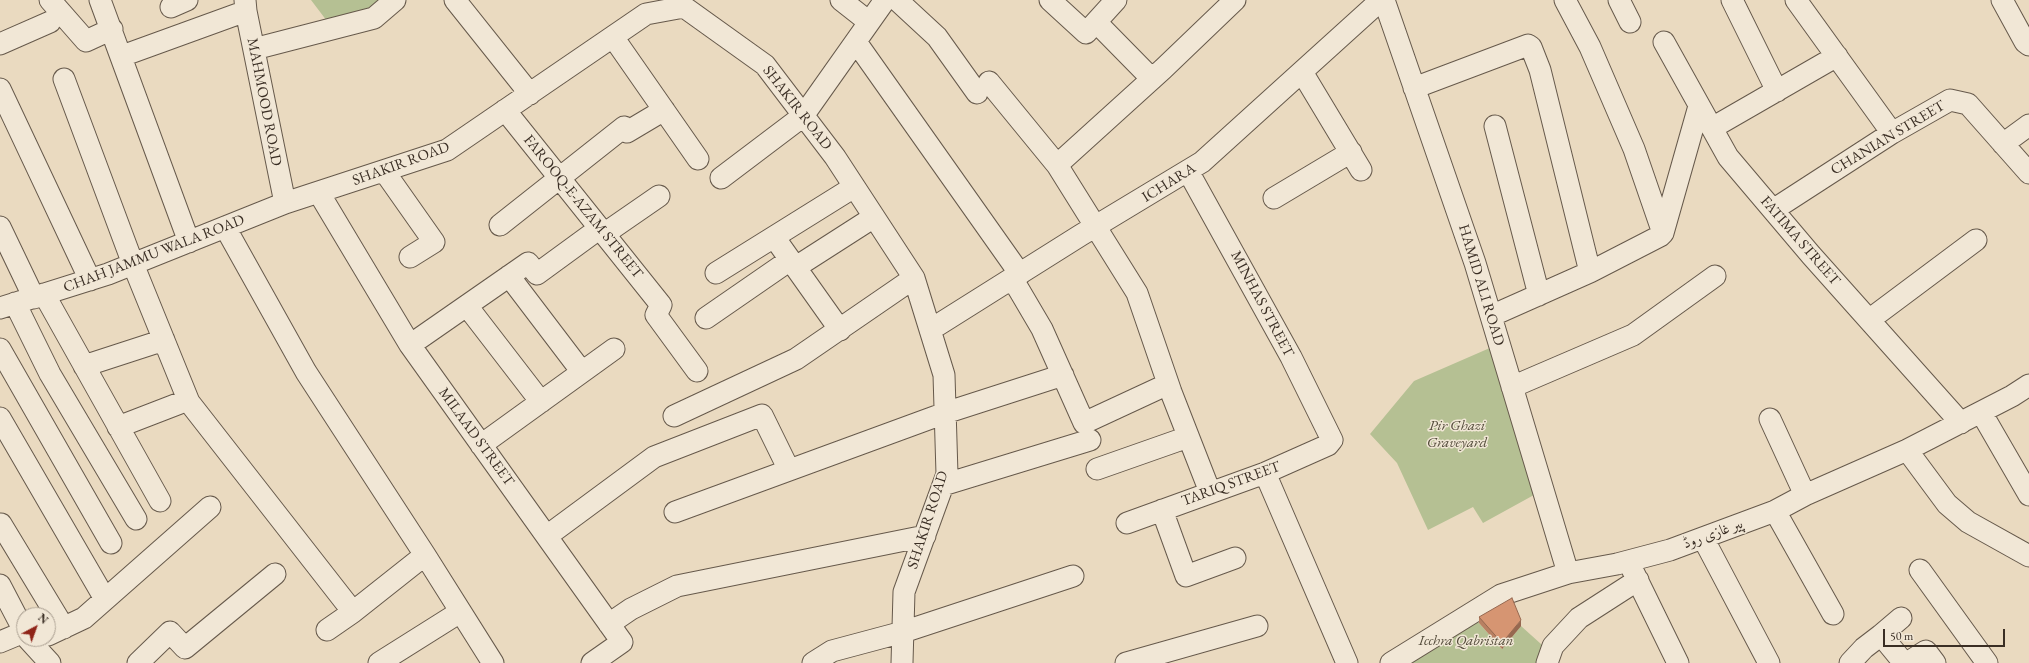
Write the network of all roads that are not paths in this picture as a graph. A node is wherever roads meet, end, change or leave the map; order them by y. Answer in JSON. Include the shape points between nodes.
{"nodes":[{"id":1,"x":50,"y":0,"type":"edge"},
{"id":2,"x":100,"y":0,"type":"edge"},
{"id":3,"x":395,"y":0,"type":"edge"},
{"id":4,"x":455,"y":0,"type":"edge"},
{"id":5,"x":842,"y":0,"type":"edge"},
{"id":6,"x":885,"y":0,"type":"edge"},
{"id":7,"x":897,"y":0,"type":"edge"},
{"id":8,"x":1050,"y":0,"type":"edge"},
{"id":9,"x":1116,"y":0,"type":"edge"},
{"id":10,"x":1235,"y":0,"type":"edge"},
{"id":11,"x":1382,"y":0,"type":"edge"},
{"id":12,"x":1565,"y":0,"type":"edge"},
{"id":13,"x":1619,"y":0,"type":"edge"},
{"id":14,"x":1732,"y":0,"type":"edge"},
{"id":15,"x":1796,"y":0,"type":"edge"},
{"id":16,"x":2002,"y":0,"type":"edge"},
{"id":17,"x":682,"y":4,"type":"edge"},
{"id":18,"x":245,"y":6,"type":"edge"},
{"id":19,"x":50,"y":22,"type":"dead end"},
{"id":20,"x":869,"y":22,"type":"junction"},
{"id":21,"x":1096,"y":22,"type":"junction"},
{"id":22,"x":1630,"y":22,"type":"dead end"},
{"id":23,"x":112,"y":29,"type":"junction"},
{"id":24,"x":613,"y":37,"type":"junction"},
{"id":25,"x":856,"y":42,"type":"junction"},
{"id":26,"x":1664,"y":42,"type":"dead end"},
{"id":27,"x":0,"y":44,"type":"edge"},
{"id":28,"x":2029,"y":45,"type":"edge"},
{"id":29,"x":254,"y":49,"type":"junction"},
{"id":30,"x":122,"y":56,"type":"junction"},
{"id":31,"x":1837,"y":56,"type":"junction"},
{"id":32,"x":1302,"y":72,"type":"junction"},
{"id":33,"x":64,"y":79,"type":"dead end"},
{"id":34,"x":1152,"y":79,"type":"junction"},
{"id":35,"x":1414,"y":88,"type":"junction"},
{"id":36,"x":0,"y":89,"type":"edge"},
{"id":37,"x":1777,"y":91,"type":"junction"},
{"id":38,"x":530,"y":94,"type":"junction"},
{"id":39,"x":1699,"y":106,"type":"junction"},
{"id":40,"x":505,"y":110,"type":"junction"},
{"id":41,"x":664,"y":110,"type":"junction"},
{"id":42,"x":804,"y":116,"type":"junction"},
{"id":43,"x":2029,"y":125,"type":"edge"},
{"id":44,"x":1495,"y":126,"type":"dead end"},
{"id":45,"x":1712,"y":128,"type":"junction"},
{"id":46,"x":1892,"y":133,"type":"junction"},
{"id":47,"x":2003,"y":144,"type":"junction"},
{"id":48,"x":698,"y":158,"type":"dead end"},
{"id":49,"x":1057,"y":165,"type":"junction"},
{"id":50,"x":384,"y":171,"type":"junction"},
{"id":51,"x":1188,"y":171,"type":"junction"},
{"id":52,"x":2029,"y":173,"type":"edge"},
{"id":53,"x":560,"y":178,"type":"junction"},
{"id":54,"x":721,"y":178,"type":"dead end"},
{"id":55,"x":854,"y":187,"type":"junction"},
{"id":56,"x":319,"y":193,"type":"junction"},
{"id":57,"x":659,"y":196,"type":"dead end"},
{"id":58,"x":1274,"y":198,"type":"dead end"},
{"id":59,"x":285,"y":203,"type":"junction"},
{"id":60,"x":1773,"y":210,"type":"junction"},
{"id":61,"x":874,"y":217,"type":"junction"},
{"id":62,"x":500,"y":225,"type":"dead end"},
{"id":63,"x":1096,"y":226,"type":"junction"},
{"id":64,"x":0,"y":227,"type":"edge"},
{"id":65,"x":225,"y":227,"type":"junction"},
{"id":66,"x":602,"y":231,"type":"junction"},
{"id":67,"x":1663,"y":233,"type":"junction"},
{"id":68,"x":774,"y":237,"type":"junction"},
{"id":69,"x":1976,"y":240,"type":"dead end"},
{"id":70,"x":189,"y":242,"type":"junction"},
{"id":71,"x":410,"y":257,"type":"dead end"},
{"id":72,"x":133,"y":264,"type":"junction"},
{"id":73,"x":793,"y":264,"type":"junction"},
{"id":74,"x":1590,"y":272,"type":"junction"},
{"id":75,"x":716,"y":273,"type":"dead end"},
{"id":76,"x":509,"y":276,"type":"junction"},
{"id":77,"x":1016,"y":276,"type":"junction"},
{"id":78,"x":1715,"y":276,"type":"dead end"},
{"id":79,"x":914,"y":278,"type":"junction"},
{"id":80,"x":90,"y":280,"type":"junction"},
{"id":81,"x":1539,"y":295,"type":"junction"},
{"id":82,"x":23,"y":301,"type":"edge"},
{"id":83,"x":467,"y":306,"type":"junction"},
{"id":84,"x":1491,"y":316,"type":"junction"},
{"id":85,"x":706,"y":318,"type":"dead end"},
{"id":86,"x":1869,"y":320,"type":"junction"},
{"id":87,"x":840,"y":330,"type":"junction"},
{"id":88,"x":930,"y":330,"type":"junction"},
{"id":89,"x":164,"y":340,"type":"junction"},
{"id":90,"x":410,"y":345,"type":"junction"},
{"id":91,"x":614,"y":349,"type":"dead end"},
{"id":92,"x":0,"y":350,"type":"edge"},
{"id":93,"x":84,"y":366,"type":"junction"},
{"id":94,"x":698,"y":371,"type":"dead end"},
{"id":95,"x":582,"y":372,"type":"junction"},
{"id":96,"x":1063,"y":375,"type":"junction"},
{"id":97,"x":1168,"y":384,"type":"junction"},
{"id":98,"x":2029,"y":385,"type":"edge"},
{"id":99,"x":1512,"y":387,"type":"junction"},
{"id":100,"x":188,"y":400,"type":"junction"},
{"id":101,"x":541,"y":402,"type":"junction"},
{"id":102,"x":945,"y":412,"type":"junction"},
{"id":103,"x":1981,"y":412,"type":"junction"},
{"id":104,"x":674,"y":416,"type":"dead end"},
{"id":105,"x":0,"y":418,"type":"edge"},
{"id":106,"x":1770,"y":419,"type":"dead end"},
{"id":107,"x":1961,"y":423,"type":"junction"},
{"id":108,"x":118,"y":427,"type":"junction"},
{"id":109,"x":1188,"y":437,"type":"junction"},
{"id":110,"x":1090,"y":440,"type":"dead end"},
{"id":111,"x":1332,"y":440,"type":"joint"},
{"id":112,"x":481,"y":444,"type":"junction"},
{"id":113,"x":1907,"y":450,"type":"junction"},
{"id":114,"x":1097,"y":469,"type":"dead end"},
{"id":115,"x":789,"y":470,"type":"junction"},
{"id":116,"x":1265,"y":473,"type":"junction"},
{"id":117,"x":943,"y":485,"type":"junction"},
{"id":118,"x":1210,"y":492,"type":"junction"},
{"id":119,"x":1805,"y":495,"type":"junction"},
{"id":120,"x":2029,"y":496,"type":"edge"},
{"id":121,"x":160,"y":501,"type":"dead end"},
{"id":122,"x":210,"y":507,"type":"dead end"},
{"id":123,"x":1162,"y":510,"type":"junction"},
{"id":124,"x":1775,"y":511,"type":"junction"},
{"id":125,"x":675,"y":512,"type":"dead end"},
{"id":126,"x":136,"y":519,"type":"dead end"},
{"id":127,"x":1128,"y":523,"type":"dead end"},
{"id":128,"x":1,"y":524,"type":"dead end"},
{"id":129,"x":547,"y":536,"type":"junction"},
{"id":130,"x":925,"y":536,"type":"junction"},
{"id":131,"x":1703,"y":538,"type":"junction"},
{"id":132,"x":111,"y":543,"type":"dead end"},
{"id":133,"x":425,"y":555,"type":"junction"},
{"id":134,"x":2029,"y":556,"type":"edge"},
{"id":135,"x":1235,"y":558,"type":"dead end"},
{"id":136,"x":1628,"y":561,"type":"junction"},
{"id":137,"x":1920,"y":570,"type":"dead end"},
{"id":138,"x":1568,"y":573,"type":"junction"},
{"id":139,"x":275,"y":574,"type":"dead end"},
{"id":140,"x":1073,"y":576,"type":"dead end"},
{"id":141,"x":1638,"y":580,"type":"junction"},
{"id":142,"x":0,"y":585,"type":"edge"},
{"id":143,"x":105,"y":599,"type":"junction"},
{"id":144,"x":16,"y":607,"type":"edge"},
{"id":145,"x":28,"y":607,"type":"edge"},
{"id":146,"x":353,"y":612,"type":"junction"},
{"id":147,"x":460,"y":612,"type":"junction"},
{"id":148,"x":1833,"y":614,"type":"dead end"},
{"id":149,"x":1901,"y":618,"type":"dead end"},
{"id":150,"x":609,"y":624,"type":"junction"},
{"id":151,"x":1257,"y":626,"type":"dead end"},
{"id":152,"x":56,"y":629,"type":"edge"},
{"id":153,"x":327,"y":630,"type":"dead end"},
{"id":154,"x":903,"y":632,"type":"junction"},
{"id":155,"x":1881,"y":635,"type":"junction"},
{"id":156,"x":16,"y":639,"type":"edge"},
{"id":157,"x":0,"y":642,"type":"edge"},
{"id":158,"x":42,"y":647,"type":"edge"},
{"id":159,"x":487,"y":661,"type":"edge"},
{"id":160,"x":1983,"y":662,"type":"edge"},
{"id":161,"x":50,"y":663,"type":"edge"},
{"id":162,"x":138,"y":663,"type":"edge"},
{"id":163,"x":380,"y":663,"type":"edge"},
{"id":164,"x":592,"y":663,"type":"edge"},
{"id":165,"x":813,"y":663,"type":"edge"},
{"id":166,"x":902,"y":663,"type":"edge"},
{"id":167,"x":1126,"y":663,"type":"edge"},
{"id":168,"x":1347,"y":663,"type":"edge"},
{"id":169,"x":1391,"y":663,"type":"edge"},
{"id":170,"x":1547,"y":663,"type":"edge"},
{"id":171,"x":1678,"y":663,"type":"edge"},
{"id":172,"x":1769,"y":663,"type":"edge"},
{"id":173,"x":1850,"y":663,"type":"edge"},
{"id":174,"x":1906,"y":663,"type":"edge"},
{"id":175,"x":1935,"y":663,"type":"edge"}],
"edges":[{"from":1,"to":23,"type":"street","via":[[86,41]]},
{"from":2,"to":23,"type":"street"},
{"from":3,"to":29,"type":"street","via":[[374,18]]},
{"from":4,"to":38,"type":"street"},
{"from":5,"to":20,"type":"street"},
{"from":6,"to":20,"type":"street"},
{"from":7,"to":49,"type":"street","via":[[937,37]]},
{"from":8,"to":21,"type":"street","via":[[1086,33]]},
{"from":9,"to":21,"type":"street"},
{"from":10,"to":34,"type":"street"},
{"from":11,"to":32,"type":"street","name":"ICHARA"},
{"from":11,"to":35,"type":"street","name":"HAMID ALI ROAD"},
{"from":12,"to":67,"type":"street","via":[[1590,47],[1634,148]]},
{"from":13,"to":22,"type":"street"},
{"from":14,"to":37,"type":"street"},
{"from":15,"to":31,"type":"street"},
{"from":16,"to":28,"type":"street"},
{"from":17,"to":24,"type":"street","name":"SHAKIR ROAD","via":[[646,14]]},
{"from":17,"to":42,"type":"street","name":"SHAKIR ROAD","via":[[765,65]]},
{"from":18,"to":29,"type":"street","name":"MAHMOOD ROAD"},
{"from":18,"to":30,"type":"street"},
{"from":19,"to":27,"type":"street"},
{"from":20,"to":25,"type":"street"},
{"from":21,"to":34,"type":"street"},
{"from":23,"to":30,"type":"street"},
{"from":24,"to":38,"type":"street","name":"SHAKIR ROAD"},
{"from":24,"to":41,"type":"street"},
{"from":25,"to":42,"type":"street"},
{"from":25,"to":77,"type":"street"},
{"from":26,"to":39,"type":"street","name":"FATIMA STREET"},
{"from":29,"to":59,"type":"street","name":"MAHMOOD ROAD"},
{"from":30,"to":70,"type":"street"},
{"from":31,"to":37,"type":"street"},
{"from":31,"to":46,"type":"street"},
{"from":32,"to":51,"type":"street","name":"ICHARA","via":[[1202,162]]},
{"from":32,"to":58,"type":"street","via":[[1356,161]]},
{"from":33,"to":72,"type":"street"},
{"from":34,"to":49,"type":"street"},
{"from":35,"to":74,"type":"street","via":[[1530,45],[1540,70]]},
{"from":35,"to":84,"type":"street","name":"HAMID ALI ROAD"},
{"from":36,"to":80,"type":"street"},
{"from":37,"to":45,"type":"street"},
{"from":38,"to":40,"type":"street","name":"SHAKIR ROAD"},
{"from":39,"to":45,"type":"street","name":"FATIMA STREET"},
{"from":39,"to":67,"type":"street"},
{"from":40,"to":50,"type":"street","name":"SHAKIR ROAD","via":[[447,150]]},
{"from":40,"to":53,"type":"street","name":"FAROOQ-E-AZAM STREET"},
{"from":41,"to":48,"type":"street"},
{"from":41,"to":53,"type":"street","via":[[628,132],[624,127]]},
{"from":42,"to":54,"type":"street"},
{"from":42,"to":55,"type":"street","name":"SHAKIR ROAD"},
{"from":43,"to":47,"type":"street"},
{"from":44,"to":81,"type":"street"},
{"from":45,"to":60,"type":"street","name":"FATIMA STREET","via":[[1728,157]]},
{"from":46,"to":47,"type":"street","name":"CHANIAN STREET","via":[[1950,100],[1968,104]]},
{"from":46,"to":60,"type":"street","name":"CHANIAN STREET"},
{"from":47,"to":52,"type":"street","name":"CHANIAN STREET"},
{"from":49,"to":63,"type":"street"},
{"from":50,"to":56,"type":"street","name":"SHAKIR ROAD"},
{"from":50,"to":71,"type":"street","via":[[434,242]]},
{"from":51,"to":63,"type":"street","name":"ICHARA"},
{"from":51,"to":111,"type":"street","name":"MINHAS STREET","via":[[1291,357]]},
{"from":53,"to":62,"type":"street"},
{"from":53,"to":66,"type":"street","name":"FAROOQ-E-AZAM STREET"},
{"from":55,"to":61,"type":"street","name":"SHAKIR ROAD"},
{"from":55,"to":68,"type":"street"},
{"from":56,"to":59,"type":"street","name":"SHAKIR ROAD"},
{"from":56,"to":90,"type":"street","name":"MILAAD STREET"},
{"from":57,"to":66,"type":"street"},
{"from":59,"to":65,"type":"street","name":"CHAH JAMMU WALA ROAD"},
{"from":60,"to":86,"type":"street","name":"FATIMA STREET"},
{"from":61,"to":73,"type":"street"},
{"from":61,"to":79,"type":"street","name":"SHAKIR ROAD"},
{"from":63,"to":77,"type":"street","name":"ICHARA"},
{"from":63,"to":97,"type":"street","via":[[1137,293]]},
{"from":64,"to":82,"type":"street"},
{"from":65,"to":70,"type":"street","name":"CHAH JAMMU WALA ROAD"},
{"from":65,"to":133,"type":"street","via":[[306,372]]},
{"from":66,"to":76,"type":"street","via":[[537,274],[528,263]]},
{"from":66,"to":94,"type":"street","name":"FAROOQ-E-AZAM STREET","via":[[661,305],[656,314]]},
{"from":67,"to":74,"type":"street"},
{"from":68,"to":73,"type":"street"},
{"from":68,"to":75,"type":"street"},
{"from":69,"to":86,"type":"street"},
{"from":70,"to":72,"type":"street","name":"CHAH JAMMU WALA ROAD"},
{"from":72,"to":80,"type":"street","name":"CHAH JAMMU WALA ROAD"},
{"from":72,"to":89,"type":"street"},
{"from":73,"to":85,"type":"street"},
{"from":73,"to":87,"type":"street"},
{"from":74,"to":81,"type":"street"},
{"from":76,"to":83,"type":"street"},
{"from":76,"to":95,"type":"street"},
{"from":77,"to":88,"type":"street","name":"ICHARA"},
{"from":77,"to":96,"type":"street"},
{"from":78,"to":99,"type":"street","via":[[1633,335]]},
{"from":79,"to":87,"type":"street"},
{"from":79,"to":88,"type":"street","name":"SHAKIR ROAD"},
{"from":80,"to":82,"type":"street","name":"CHAH JAMMU WALA ROAD"},
{"from":81,"to":84,"type":"street"},
{"from":82,"to":93,"type":"street"},
{"from":82,"to":126,"type":"street","via":[[50,374]]},
{"from":83,"to":90,"type":"street"},
{"from":83,"to":101,"type":"street"},
{"from":84,"to":99,"type":"street","name":"HAMID ALI ROAD"},
{"from":86,"to":107,"type":"street","name":"FATIMA STREET"},
{"from":87,"to":104,"type":"street","via":[[796,359]]},
{"from":88,"to":102,"type":"street","name":"SHAKIR ROAD","via":[[944,375]]},
{"from":89,"to":93,"type":"street"},
{"from":89,"to":100,"type":"street"},
{"from":90,"to":112,"type":"street","name":"MILAAD STREET"},
{"from":91,"to":95,"type":"street"},
{"from":92,"to":132,"type":"street"},
{"from":93,"to":108,"type":"street"},
{"from":95,"to":101,"type":"street"},
{"from":96,"to":97,"type":"street","via":[[1084,422]]},
{"from":96,"to":102,"type":"street"},
{"from":97,"to":109,"type":"street"},
{"from":98,"to":103,"type":"street","name":"پیر غازی روڈ"},
{"from":99,"to":138,"type":"street","name":"HAMID ALI ROAD"},
{"from":100,"to":108,"type":"street"},
{"from":100,"to":146,"type":"street"},
{"from":101,"to":112,"type":"street"},
{"from":102,"to":115,"type":"street"},
{"from":102,"to":117,"type":"street","name":"SHAKIR ROAD","via":[[947,474]]},
{"from":103,"to":107,"type":"street","name":"پیر غازی روڈ"},
{"from":103,"to":120,"type":"street"},
{"from":105,"to":143,"type":"street"},
{"from":106,"to":119,"type":"street"},
{"from":107,"to":113,"type":"street","name":"پیر غازی روڈ"},
{"from":108,"to":121,"type":"street"},
{"from":109,"to":114,"type":"street"},
{"from":109,"to":118,"type":"street"},
{"from":110,"to":117,"type":"street"},
{"from":111,"to":116,"type":"street","name":"TARIQ STREET","via":[[1328,445]]},
{"from":112,"to":129,"type":"street","name":"MILAAD STREET"},
{"from":113,"to":119,"type":"street","name":"پیر غازی روڈ"},
{"from":113,"to":134,"type":"street","via":[[1947,504],[1968,522]]},
{"from":115,"to":125,"type":"street"},
{"from":115,"to":129,"type":"street","via":[[762,415],[654,456]]},
{"from":116,"to":118,"type":"street","name":"TARIQ STREET"},
{"from":116,"to":168,"type":"street"},
{"from":117,"to":130,"type":"street","name":"SHAKIR ROAD"},
{"from":118,"to":123,"type":"street","name":"TARIQ STREET"},
{"from":119,"to":124,"type":"street","name":"پیر غازی روڈ"},
{"from":122,"to":143,"type":"street"},
{"from":123,"to":127,"type":"street","name":"TARIQ STREET"},
{"from":123,"to":135,"type":"street","via":[[1186,576]]},
{"from":124,"to":131,"type":"street","name":"پیر غازی روڈ"},
{"from":124,"to":148,"type":"street"},
{"from":128,"to":145,"type":"street"},
{"from":129,"to":150,"type":"street","name":"MILAAD STREET"},
{"from":130,"to":150,"type":"street","via":[[677,586],[631,609]]},
{"from":130,"to":154,"type":"street","name":"SHAKIR ROAD","via":[[904,592]]},
{"from":131,"to":136,"type":"street","name":"پیر غازی روڈ"},
{"from":131,"to":172,"type":"street"},
{"from":133,"to":146,"type":"street"},
{"from":133,"to":147,"type":"street"},
{"from":136,"to":138,"type":"street","name":"پیر غازی روڈ"},
{"from":136,"to":141,"type":"street"},
{"from":137,"to":160,"type":"street"},
{"from":138,"to":169,"type":"street","name":"پیر غازی روڈ","via":[[1501,595]]},
{"from":139,"to":162,"type":"street","via":[[185,648],[170,632]]},
{"from":140,"to":154,"type":"street"},
{"from":141,"to":170,"type":"street","via":[[1579,618],[1553,646]]},
{"from":141,"to":171,"type":"street"},
{"from":142,"to":144,"type":"street"},
{"from":143,"to":152,"type":"street","via":[[84,618]]},
{"from":146,"to":153,"type":"street"},
{"from":147,"to":159,"type":"street"},
{"from":147,"to":163,"type":"street"},
{"from":149,"to":155,"type":"street"},
{"from":150,"to":164,"type":"street","name":"MILAAD STREET","via":[[622,642]]},
{"from":151,"to":167,"type":"street"},
{"from":154,"to":165,"type":"street","via":[[832,651]]},
{"from":154,"to":166,"type":"street","name":"SHAKIR ROAD"},
{"from":155,"to":173,"type":"street"},
{"from":155,"to":174,"type":"street"},
{"from":156,"to":157,"type":"street"},
{"from":158,"to":161,"type":"street"},
{"from":174,"to":175,"type":"street","via":[[1926,651]]}]}
